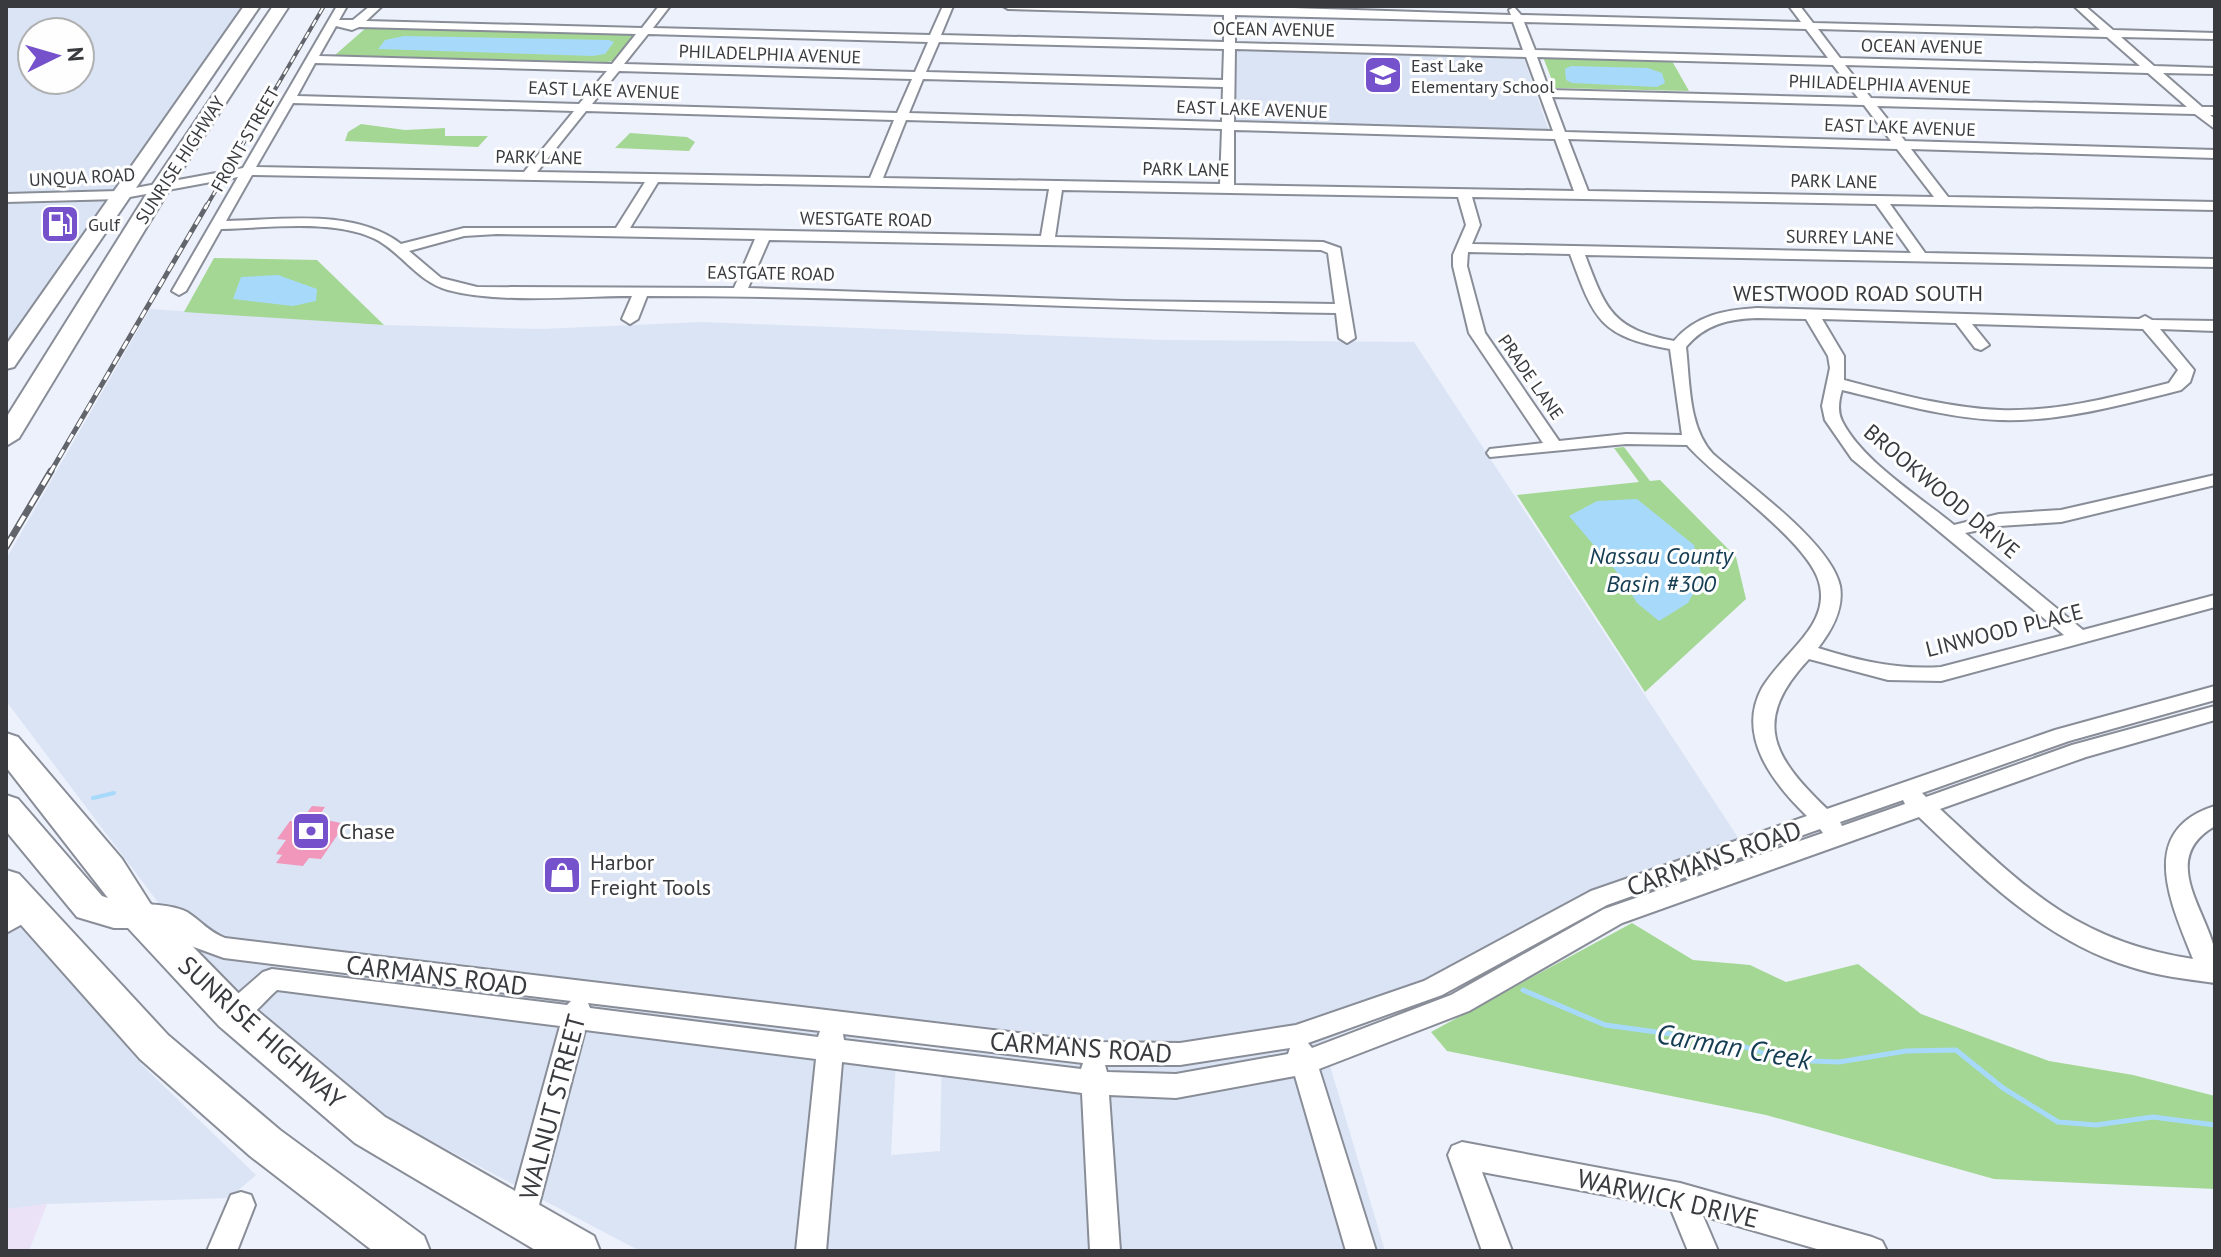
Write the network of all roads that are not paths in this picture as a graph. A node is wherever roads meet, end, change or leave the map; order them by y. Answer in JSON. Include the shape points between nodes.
{"nodes":[{"id":1,"x":252,"y":6,"type":"edge"},
{"id":2,"x":270,"y":6,"type":"edge"},
{"id":3,"x":281,"y":6,"type":"edge"},
{"id":4,"x":342,"y":6,"type":"edge"},
{"id":5,"x":377,"y":6,"type":"edge"},
{"id":6,"x":665,"y":6,"type":"edge"},
{"id":7,"x":948,"y":6,"type":"edge"},
{"id":8,"x":1008,"y":6,"type":"edge"},
{"id":9,"x":1794,"y":6,"type":"edge"},
{"id":10,"x":2079,"y":6,"type":"edge"},
{"id":11,"x":1230,"y":9,"type":"edge"},
{"id":12,"x":1515,"y":12,"type":"edge"},
{"id":13,"x":332,"y":23,"type":"junction"},
{"id":14,"x":355,"y":24,"type":"junction"},
{"id":15,"x":1809,"y":26,"type":"junction"},
{"id":16,"x":645,"y":31,"type":"junction"},
{"id":17,"x":2110,"y":33,"type":"junction"},
{"id":18,"x":2215,"y":36,"type":"edge"},
{"id":19,"x":934,"y":38,"type":"junction"},
{"id":20,"x":229,"y":43,"type":"junction"},
{"id":21,"x":1229,"y":46,"type":"junction"},
{"id":22,"x":1530,"y":54,"type":"junction"},
{"id":23,"x":311,"y":59,"type":"junction"},
{"id":24,"x":1837,"y":62,"type":"junction"},
{"id":25,"x":615,"y":67,"type":"junction"},
{"id":26,"x":2152,"y":70,"type":"junction"},
{"id":27,"x":2215,"y":71,"type":"edge"},
{"id":28,"x":918,"y":75,"type":"junction"},
{"id":29,"x":1228,"y":84,"type":"junction"},
{"id":30,"x":1545,"y":93,"type":"junction"},
{"id":31,"x":288,"y":99,"type":"junction"},
{"id":32,"x":1867,"y":101,"type":"junction"},
{"id":33,"x":582,"y":108,"type":"junction"},
{"id":34,"x":2198,"y":110,"type":"junction"},
{"id":35,"x":2215,"y":111,"type":"edge"},
{"id":36,"x":900,"y":117,"type":"junction"},
{"id":37,"x":2215,"y":125,"type":"edge"},
{"id":38,"x":1227,"y":126,"type":"junction"},
{"id":39,"x":200,"y":128,"type":"junction"},
{"id":40,"x":1560,"y":135,"type":"junction"},
{"id":41,"x":1900,"y":145,"type":"junction"},
{"id":42,"x":2215,"y":154,"type":"edge"},
{"id":43,"x":247,"y":171,"type":"junction"},
{"id":44,"x":528,"y":175,"type":"junction"},
{"id":45,"x":654,"y":178,"type":"junction"},
{"id":46,"x":875,"y":181,"type":"junction"},
{"id":47,"x":1056,"y":185,"type":"junction"},
{"id":48,"x":1227,"y":188,"type":"junction"},
{"id":49,"x":159,"y":190,"type":"junction"},
{"id":50,"x":1464,"y":192,"type":"junction"},
{"id":51,"x":1582,"y":194,"type":"junction"},
{"id":52,"x":119,"y":195,"type":"junction"},
{"id":53,"x":6,"y":198,"type":"edge"},
{"id":54,"x":1879,"y":199,"type":"junction"},
{"id":55,"x":1944,"y":201,"type":"junction"},
{"id":56,"x":2215,"y":206,"type":"edge"},
{"id":57,"x":217,"y":225,"type":"junction"},
{"id":58,"x":621,"y":232,"type":"junction"},
{"id":59,"x":764,"y":235,"type":"junction"},
{"id":60,"x":1047,"y":240,"type":"junction"},
{"id":61,"x":1465,"y":248,"type":"junction"},
{"id":62,"x":399,"y":249,"type":"junction"},
{"id":63,"x":1576,"y":251,"type":"junction"},
{"id":64,"x":1921,"y":257,"type":"junction"},
{"id":65,"x":2215,"y":263,"type":"edge"},
{"id":66,"x":67,"y":278,"type":"junction"},
{"id":67,"x":179,"y":291,"type":"dead end"},
{"id":68,"x":641,"y":292,"type":"junction"},
{"id":69,"x":739,"y":292,"type":"junction"},
{"id":70,"x":80,"y":306,"type":"junction"},
{"id":71,"x":1343,"y":309,"type":"junction"},
{"id":72,"x":1811,"y":314,"type":"junction"},
{"id":73,"x":1960,"y":318,"type":"junction"},
{"id":74,"x":630,"y":319,"type":"dead end"},
{"id":75,"x":2145,"y":321,"type":"junction"},
{"id":76,"x":2215,"y":326,"type":"edge"},
{"id":77,"x":1347,"y":338,"type":"dead end"},
{"id":78,"x":1981,"y":345,"type":"dead end"},
{"id":79,"x":1678,"y":346,"type":"junction"},
{"id":80,"x":6,"y":362,"type":"edge"},
{"id":81,"x":1834,"y":383,"type":"junction"},
{"id":82,"x":10,"y":431,"type":"edge"},
{"id":83,"x":1690,"y":440,"type":"junction"},
{"id":84,"x":1554,"y":446,"type":"junction"},
{"id":85,"x":1496,"y":453,"type":"dead end"},
{"id":86,"x":2215,"y":480,"type":"edge"},
{"id":87,"x":1951,"y":531,"type":"junction"},
{"id":88,"x":2215,"y":601,"type":"edge"},
{"id":89,"x":2078,"y":636,"type":"junction"},
{"id":90,"x":1804,"y":650,"type":"junction"},
{"id":91,"x":2215,"y":693,"type":"edge"},
{"id":92,"x":2215,"y":713,"type":"edge"},
{"id":93,"x":6,"y":745,"type":"edge"},
{"id":94,"x":1914,"y":798,"type":"junction"},
{"id":95,"x":6,"y":808,"type":"edge"},
{"id":96,"x":2215,"y":815,"type":"edge"},
{"id":97,"x":1831,"y":827,"type":"junction"},
{"id":98,"x":13,"y":905,"type":"edge"},
{"id":99,"x":137,"y":913,"type":"junction"},
{"id":100,"x":2213,"y":972,"type":"edge"},
{"id":101,"x":579,"y":1007,"type":"junction"},
{"id":102,"x":233,"y":1014,"type":"junction"},
{"id":103,"x":831,"y":1036,"type":"junction"},
{"id":104,"x":1296,"y":1036,"type":"junction"},
{"id":105,"x":1093,"y":1053,"type":"junction"},
{"id":106,"x":1304,"y":1063,"type":"junction"},
{"id":107,"x":1095,"y":1083,"type":"junction"},
{"id":108,"x":1680,"y":1196,"type":"junction"},
{"id":109,"x":241,"y":1205,"type":"dead end"},
{"id":110,"x":521,"y":1220,"type":"junction"},
{"id":111,"x":222,"y":1251,"type":"edge"},
{"id":112,"x":408,"y":1251,"type":"edge"},
{"id":113,"x":578,"y":1251,"type":"edge"},
{"id":114,"x":811,"y":1251,"type":"edge"},
{"id":115,"x":1105,"y":1251,"type":"edge"},
{"id":116,"x":1361,"y":1251,"type":"edge"},
{"id":117,"x":1497,"y":1251,"type":"edge"},
{"id":118,"x":1703,"y":1251,"type":"edge"},
{"id":119,"x":1872,"y":1251,"type":"edge"}],
"edges":[{"from":1,"to":20,"type":"highway","name":"SUNRISE HIGHWAY"},
{"from":2,"to":20,"type":"highway","via":[[248,37]]},
{"from":3,"to":39,"type":"highway","name":"SUNRISE HIGHWAY"},
{"from":4,"to":13,"type":"street","name":"FRONT STREET"},
{"from":5,"to":14,"type":"street"},
{"from":6,"to":16,"type":"street"},
{"from":7,"to":19,"type":"street"},
{"from":8,"to":11,"type":"street"},
{"from":9,"to":15,"type":"street"},
{"from":10,"to":17,"type":"street"},
{"from":11,"to":12,"type":"street"},
{"from":11,"to":21,"type":"street"},
{"from":12,"to":15,"type":"street"},
{"from":12,"to":22,"type":"street"},
{"from":13,"to":14,"type":"street","name":"OCEAN AVENUE"},
{"from":13,"to":23,"type":"street","name":"FRONT STREET"},
{"from":14,"to":16,"type":"street","name":"OCEAN AVENUE"},
{"from":14,"to":23,"type":"street"},
{"from":15,"to":17,"type":"street"},
{"from":15,"to":24,"type":"street"},
{"from":16,"to":19,"type":"street","name":"OCEAN AVENUE"},
{"from":16,"to":25,"type":"street"},
{"from":17,"to":18,"type":"street"},
{"from":17,"to":26,"type":"street"},
{"from":19,"to":21,"type":"street","name":"OCEAN AVENUE"},
{"from":19,"to":28,"type":"street"},
{"from":20,"to":39,"type":"highway","via":[[241,49],[204,108]]},
{"from":20,"to":52,"type":"highway","name":"SUNRISE HIGHWAY"},
{"from":21,"to":22,"type":"street","name":"OCEAN AVENUE"},
{"from":21,"to":29,"type":"street"},
{"from":22,"to":24,"type":"street","name":"OCEAN AVENUE"},
{"from":22,"to":30,"type":"street"},
{"from":23,"to":25,"type":"street","name":"PHILADELPHIA AVENUE"},
{"from":23,"to":31,"type":"street","name":"FRONT STREET"},
{"from":24,"to":26,"type":"street","name":"OCEAN AVENUE"},
{"from":24,"to":32,"type":"street"},
{"from":25,"to":28,"type":"street","name":"PHILADELPHIA AVENUE"},
{"from":25,"to":33,"type":"street"},
{"from":26,"to":27,"type":"street","name":"OCEAN AVENUE"},
{"from":26,"to":34,"type":"street"},
{"from":28,"to":29,"type":"street","name":"PHILADELPHIA AVENUE"},
{"from":28,"to":36,"type":"street"},
{"from":29,"to":38,"type":"street"},
{"from":30,"to":32,"type":"street","name":"PHILADELPHIA AVENUE"},
{"from":30,"to":40,"type":"street"},
{"from":31,"to":33,"type":"street","name":"EAST LAKE AVENUE"},
{"from":31,"to":43,"type":"street","name":"FRONT STREET"},
{"from":32,"to":34,"type":"street","name":"PHILADELPHIA AVENUE"},
{"from":32,"to":41,"type":"street"},
{"from":33,"to":36,"type":"street","name":"EAST LAKE AVENUE"},
{"from":33,"to":44,"type":"street"},
{"from":34,"to":35,"type":"street","name":"PHILADELPHIA AVENUE"},
{"from":34,"to":37,"type":"street"},
{"from":36,"to":38,"type":"street","name":"EAST LAKE AVENUE"},
{"from":36,"to":46,"type":"street"},
{"from":38,"to":40,"type":"street","name":"EAST LAKE AVENUE"},
{"from":38,"to":48,"type":"street"},
{"from":39,"to":49,"type":"highway","name":"SUNRISE HIGHWAY"},
{"from":40,"to":41,"type":"street","name":"EAST LAKE AVENUE"},
{"from":40,"to":51,"type":"street"},
{"from":41,"to":42,"type":"street","name":"EAST LAKE AVENUE"},
{"from":41,"to":55,"type":"street"},
{"from":43,"to":44,"type":"street","name":"PARK LANE"},
{"from":43,"to":49,"type":"street","name":"PARK LANE"},
{"from":43,"to":57,"type":"street","name":"FRONT STREET"},
{"from":44,"to":45,"type":"street","name":"PARK LANE"},
{"from":45,"to":46,"type":"street","name":"PARK LANE"},
{"from":45,"to":58,"type":"street"},
{"from":46,"to":47,"type":"street","name":"PARK LANE"},
{"from":47,"to":48,"type":"street","name":"PARK LANE"},
{"from":47,"to":60,"type":"street"},
{"from":48,"to":50,"type":"street","name":"PARK LANE"},
{"from":49,"to":52,"type":"street","name":"UNQUA ROAD"},
{"from":49,"to":70,"type":"highway","name":"SUNRISE HIGHWAY"},
{"from":50,"to":51,"type":"street","name":"PARK LANE"},
{"from":50,"to":61,"type":"street","name":"PRADE LANE","via":[[1473,225]]},
{"from":51,"to":54,"type":"street","name":"PARK LANE"},
{"from":52,"to":53,"type":"street","name":"UNQUA ROAD"},
{"from":52,"to":66,"type":"highway","name":"SUNRISE HIGHWAY"},
{"from":52,"to":70,"type":"highway","via":[[128,218]]},
{"from":54,"to":55,"type":"street","name":"PARK LANE"},
{"from":54,"to":64,"type":"street"},
{"from":55,"to":56,"type":"street","name":"PARK LANE"},
{"from":57,"to":62,"type":"street","name":"EASTGATE ROAD","via":[[356,229]]},
{"from":57,"to":67,"type":"street","name":"FRONT STREET"},
{"from":58,"to":59,"type":"street","name":"WESTGATE ROAD"},
{"from":58,"to":62,"type":"street","name":"WESTGATE ROAD","via":[[476,231]]},
{"from":59,"to":60,"type":"street","name":"WESTGATE ROAD"},
{"from":59,"to":69,"type":"street"},
{"from":60,"to":71,"type":"street","name":"WESTGATE ROAD","via":[[1323,246],[1335,251]]},
{"from":61,"to":63,"type":"street","name":"SURREY LANE"},
{"from":61,"to":84,"type":"street","name":"PRADE LANE","via":[[1460,266],[1477,333]]},
{"from":62,"to":68,"type":"street","name":"EASTGATE ROAD","via":[[432,279],[468,291]]},
{"from":63,"to":64,"type":"street","name":"SURREY LANE"},
{"from":63,"to":79,"type":"street","via":[[1607,323],[1636,339]]},
{"from":64,"to":65,"type":"street","name":"SURREY LANE"},
{"from":66,"to":70,"type":"highway","via":[[64,297]]},
{"from":66,"to":80,"type":"highway","name":"SUNRISE HIGHWAY"},
{"from":68,"to":69,"type":"street","name":"EASTGATE ROAD"},
{"from":68,"to":74,"type":"street"},
{"from":69,"to":71,"type":"street","name":"EASTGATE ROAD"},
{"from":70,"to":82,"type":"highway","name":"SUNRISE HIGHWAY"},
{"from":71,"to":77,"type":"street"},
{"from":72,"to":73,"type":"street","name":"WESTWOOD ROAD SOUTH"},
{"from":72,"to":79,"type":"street","name":"WESTWOOD ROAD SOUTH","via":[[1722,316],[1695,327]]},
{"from":72,"to":81,"type":"street","name":"BROOKWOOD DRIVE","via":[[1836,356]]},
{"from":73,"to":75,"type":"street","name":"WESTWOOD ROAD SOUTH"},
{"from":73,"to":78,"type":"street"},
{"from":75,"to":76,"type":"street","name":"WESTWOOD ROAD SOUTH"},
{"from":75,"to":81,"type":"street","via":[[2180,360],[2186,370],[2182,382],[2061,411],[1964,412]]},
{"from":79,"to":83,"type":"street"},
{"from":81,"to":87,"type":"street","name":"BROOKWOOD DRIVE","via":[[1830,406],[1840,434]]},
{"from":83,"to":84,"type":"street"},
{"from":83,"to":90,"type":"street","via":[[1825,571],[1831,610]]},
{"from":84,"to":85,"type":"street"},
{"from":86,"to":87,"type":"street","via":[[2061,516],[1999,520]]},
{"from":87,"to":89,"type":"street","name":"BROOKWOOD DRIVE"},
{"from":88,"to":89,"type":"street","name":"LINWOOD PLACE"},
{"from":89,"to":90,"type":"street","name":"LINWOOD PLACE","via":[[1941,674],[1911,677],[1862,670]]},
{"from":90,"to":97,"type":"street","via":[[1773,686],[1762,723],[1782,775]]},
{"from":91,"to":94,"type":"street","name":"CARMANS ROAD","via":[[2063,735]]},
{"from":92,"to":94,"type":"street","name":"CARMANS ROAD"},
{"from":93,"to":99,"type":"highway","name":"SUNRISE HIGHWAY","via":[[109,869]]},
{"from":94,"to":97,"type":"street","name":"CARMANS ROAD"},
{"from":94,"to":100,"type":"street","via":[[2018,896],[2056,924],[2133,958]]},
{"from":95,"to":99,"type":"highway","via":[[90,907]]},
{"from":96,"to":100,"type":"street","via":[[2184,834],[2174,858],[2176,880]]},
{"from":97,"to":104,"type":"street","name":"CARMANS ROAD","via":[[1599,898],[1433,988]]},
{"from":97,"to":106,"type":"street","name":"CARMANS ROAD","via":[[1613,916],[1460,1003]]},
{"from":98,"to":112,"type":"highway","via":[[154,1047],[265,1143]]},
{"from":99,"to":101,"type":"street","name":"CARMANS ROAD","via":[[178,919],[200,939],[224,948]]},
{"from":99,"to":102,"type":"highway","name":"SUNRISE HIGHWAY"},
{"from":101,"to":102,"type":"street","name":"CARMANS ROAD","via":[[272,979]]},
{"from":101,"to":103,"type":"street","name":"CARMANS ROAD"},
{"from":101,"to":110,"type":"street","name":"WALNUT STREET"},
{"from":102,"to":110,"type":"highway","name":"SUNRISE HIGHWAY","via":[[370,1130]]},
{"from":103,"to":105,"type":"street","name":"CARMANS ROAD"},
{"from":103,"to":107,"type":"street","name":"CARMANS ROAD"},
{"from":103,"to":114,"type":"street"},
{"from":104,"to":105,"type":"street","name":"CARMANS ROAD","via":[[1180,1054]]},
{"from":104,"to":106,"type":"street"},
{"from":105,"to":107,"type":"street"},
{"from":106,"to":107,"type":"street","name":"CARMANS ROAD","via":[[1176,1086]]},
{"from":106,"to":116,"type":"street"},
{"from":107,"to":115,"type":"street"},
{"from":108,"to":117,"type":"street","name":"WARWICK DRIVE","via":[[1462,1155]]},
{"from":108,"to":118,"type":"street"},
{"from":108,"to":119,"type":"street","name":"WARWICK DRIVE"},
{"from":109,"to":111,"type":"street"},
{"from":110,"to":113,"type":"highway","name":"SUNRISE HIGHWAY"}]}
